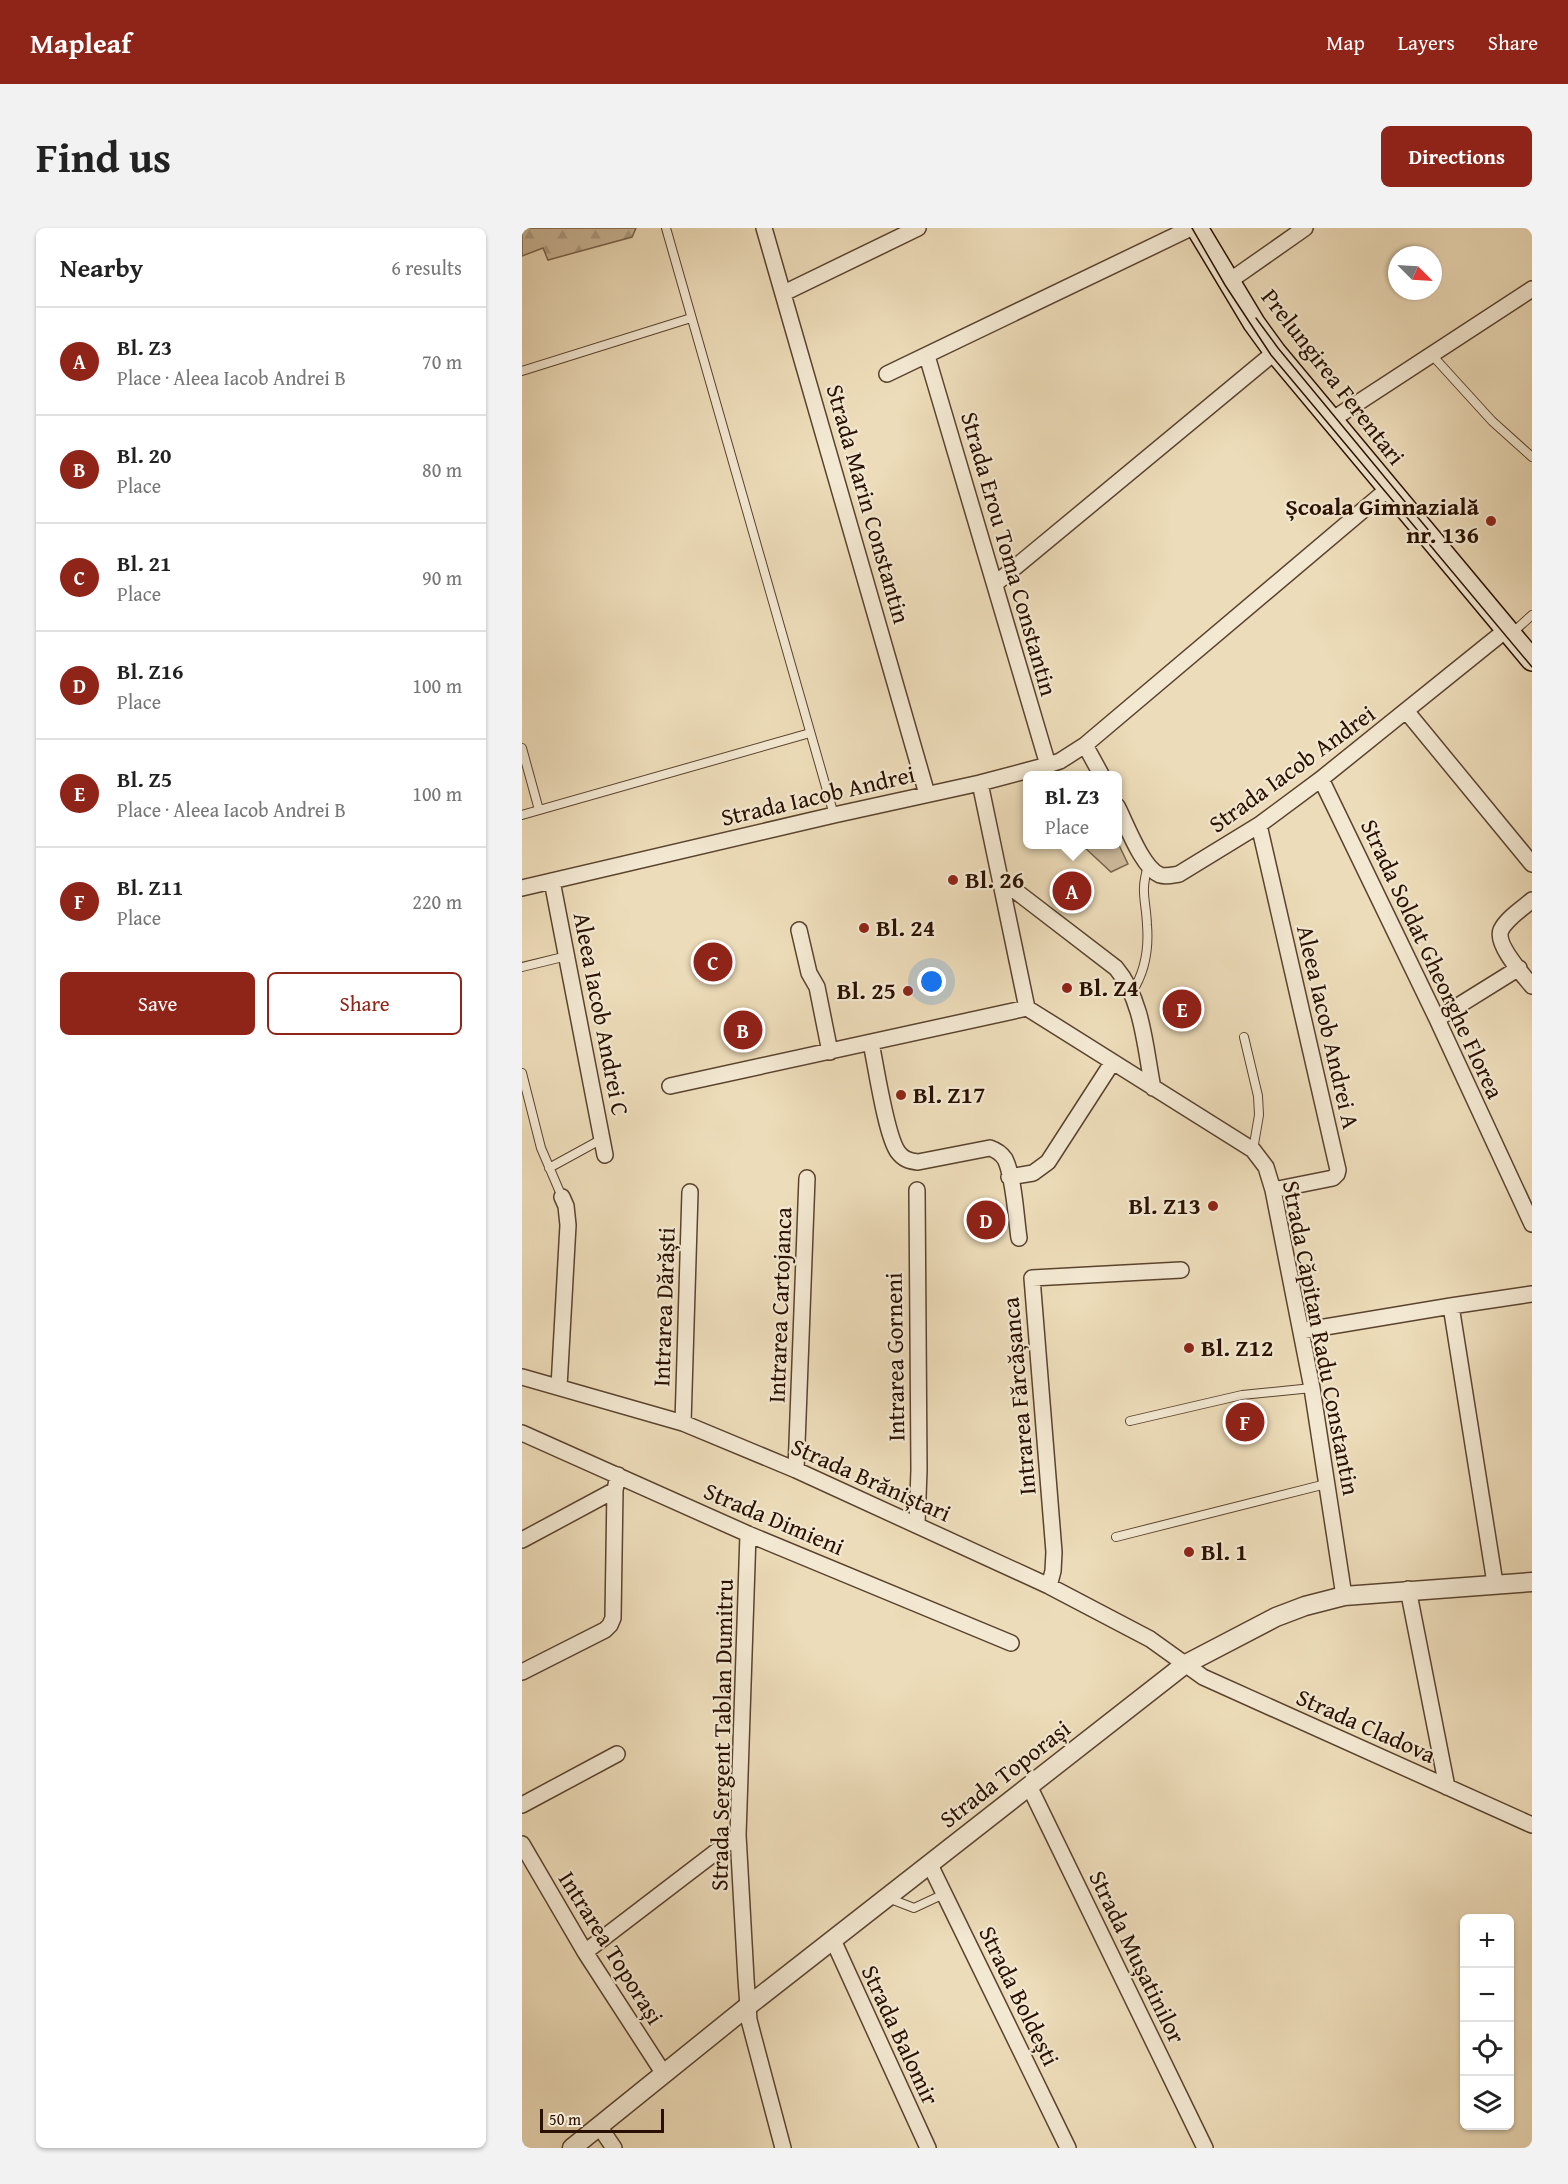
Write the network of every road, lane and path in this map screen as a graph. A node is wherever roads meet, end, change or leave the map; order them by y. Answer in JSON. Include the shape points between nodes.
{"nodes":[{"id":1,"x":666,"y":228,"type":"edge"},
{"id":2,"x":764,"y":228,"type":"edge"},
{"id":3,"x":918,"y":228,"type":"edge"},
{"id":4,"x":1191,"y":228,"type":"edge"},
{"id":5,"x":1197,"y":228,"type":"edge"},
{"id":6,"x":1305,"y":228,"type":"edge"},
{"id":7,"x":1228,"y":282,"type":"junction"},
{"id":8,"x":1532,"y":289,"type":"edge"},
{"id":9,"x":784,"y":293,"type":"junction"},
{"id":10,"x":692,"y":318,"type":"junction"},
{"id":11,"x":1275,"y":352,"type":"junction"},
{"id":12,"x":1431,"y":354,"type":"junction"},
{"id":13,"x":927,"y":356,"type":"junction"},
{"id":14,"x":522,"y":371,"type":"edge"},
{"id":15,"x":887,"y":374,"type":"dead end"},
{"id":16,"x":1330,"y":421,"type":"junction"},
{"id":17,"x":1532,"y":457,"type":"edge"},
{"id":18,"x":1388,"y":489,"type":"junction"},
{"id":19,"x":995,"y":584,"type":"junction"},
{"id":20,"x":1532,"y":615,"type":"edge"},
{"id":21,"x":1508,"y":632,"type":"junction"},
{"id":22,"x":1532,"y":660,"type":"edge"},
{"id":23,"x":1407,"y":712,"type":"junction"},
{"id":24,"x":810,"y":733,"type":"junction"},
{"id":25,"x":1085,"y":745,"type":"junction"},
{"id":26,"x":522,"y":748,"type":"edge"},
{"id":27,"x":1048,"y":765,"type":"junction"},
{"id":28,"x":1025,"y":771,"type":"edge"},
{"id":29,"x":1099,"y":771,"type":"edge"},
{"id":30,"x":1023,"y":772,"type":"edge"},
{"id":31,"x":1321,"y":779,"type":"junction"},
{"id":32,"x":980,"y":783,"type":"junction"},
{"id":33,"x":927,"y":794,"type":"junction"},
{"id":34,"x":539,"y":810,"type":"junction"},
{"id":35,"x":522,"y":815,"type":"edge"},
{"id":36,"x":834,"y":815,"type":"junction"},
{"id":37,"x":1122,"y":816,"type":"edge"},
{"id":38,"x":1259,"y":825,"type":"junction"},
{"id":39,"x":1532,"y":864,"type":"edge"},
{"id":40,"x":1148,"y":866,"type":"junction"},
{"id":41,"x":1000,"y":879,"type":"junction"},
{"id":42,"x":552,"y":881,"type":"junction"},
{"id":43,"x":522,"y":888,"type":"edge"},
{"id":44,"x":1532,"y":900,"type":"edge"},
{"id":45,"x":799,"y":930,"type":"dead end"},
{"id":46,"x":567,"y":956,"type":"junction"},
{"id":47,"x":522,"y":967,"type":"edge"},
{"id":48,"x":1519,"y":968,"type":"junction"},
{"id":49,"x":1532,"y":986,"type":"edge"},
{"id":50,"x":1132,"y":992,"type":"junction"},
{"id":51,"x":1027,"y":1008,"type":"junction"},
{"id":52,"x":1437,"y":1019,"type":"junction"},
{"id":53,"x":1244,"y":1037,"type":"dead end"},
{"id":54,"x":871,"y":1043,"type":"junction"},
{"id":55,"x":830,"y":1052,"type":"junction"},
{"id":56,"x":1112,"y":1063,"type":"junction"},
{"id":57,"x":522,"y":1073,"type":"edge"},
{"id":58,"x":670,"y":1086,"type":"dead end"},
{"id":59,"x":1153,"y":1088,"type":"junction"},
{"id":60,"x":602,"y":1139,"type":"junction"},
{"id":61,"x":1253,"y":1150,"type":"junction"},
{"id":62,"x":605,"y":1155,"type":"dead end"},
{"id":63,"x":549,"y":1168,"type":"junction"},
{"id":64,"x":807,"y":1178,"type":"dead end"},
{"id":65,"x":1010,"y":1178,"type":"junction"},
{"id":66,"x":917,"y":1190,"type":"dead end"},
{"id":67,"x":1273,"y":1190,"type":"junction"},
{"id":68,"x":690,"y":1192,"type":"dead end"},
{"id":69,"x":562,"y":1197,"type":"joint"},
{"id":70,"x":1532,"y":1224,"type":"edge"},
{"id":71,"x":1019,"y":1238,"type":"dead end"},
{"id":72,"x":1181,"y":1270,"type":"dead end"},
{"id":73,"x":1532,"y":1294,"type":"edge"},
{"id":74,"x":1450,"y":1306,"type":"junction"},
{"id":75,"x":1301,"y":1331,"type":"junction"},
{"id":76,"x":522,"y":1377,"type":"edge"},
{"id":77,"x":559,"y":1387,"type":"junction"},
{"id":78,"x":1312,"y":1388,"type":"junction"},
{"id":79,"x":1130,"y":1421,"type":"dead end"},
{"id":80,"x":683,"y":1423,"type":"junction"},
{"id":81,"x":522,"y":1433,"type":"edge"},
{"id":82,"x":796,"y":1470,"type":"junction"},
{"id":83,"x":618,"y":1474,"type":"junction"},
{"id":84,"x":1326,"y":1484,"type":"junction"},
{"id":85,"x":615,"y":1490,"type":"junction"},
{"id":86,"x":916,"y":1524,"type":"junction"},
{"id":87,"x":748,"y":1534,"type":"junction"},
{"id":88,"x":1116,"y":1537,"type":"dead end"},
{"id":89,"x":522,"y":1540,"type":"edge"},
{"id":90,"x":1532,"y":1582,"type":"edge"},
{"id":91,"x":1495,"y":1583,"type":"junction"},
{"id":92,"x":1048,"y":1586,"type":"junction"},
{"id":93,"x":1408,"y":1590,"type":"junction"},
{"id":94,"x":1344,"y":1596,"type":"junction"},
{"id":95,"x":1011,"y":1643,"type":"dead end"},
{"id":96,"x":1184,"y":1665,"type":"junction"},
{"id":97,"x":522,"y":1672,"type":"edge"},
{"id":98,"x":618,"y":1754,"type":"dead end"},
{"id":99,"x":1030,"y":1785,"type":"junction"},
{"id":100,"x":1447,"y":1787,"type":"junction"},
{"id":101,"x":522,"y":1805,"type":"edge"},
{"id":102,"x":1532,"y":1825,"type":"edge"},
{"id":103,"x":738,"y":1836,"type":"junction"},
{"id":104,"x":522,"y":1844,"type":"edge"},
{"id":105,"x":931,"y":1863,"type":"junction"},
{"id":106,"x":944,"y":1894,"type":"junction"},
{"id":107,"x":886,"y":1898,"type":"junction"},
{"id":108,"x":833,"y":1940,"type":"junction"},
{"id":109,"x":585,"y":1952,"type":"junction"},
{"id":110,"x":748,"y":2006,"type":"junction"},
{"id":111,"x":664,"y":2074,"type":"junction"},
{"id":112,"x":598,"y":2126,"type":"junction"},
{"id":113,"x":572,"y":2148,"type":"edge"},
{"id":114,"x":614,"y":2148,"type":"edge"},
{"id":115,"x":783,"y":2148,"type":"edge"},
{"id":116,"x":928,"y":2148,"type":"edge"},
{"id":117,"x":1068,"y":2148,"type":"edge"},
{"id":118,"x":1205,"y":2148,"type":"edge"}],
"edges":[{"from":1,"to":10,"type":"lane"},
{"from":2,"to":9,"type":"street","name":"Strada Marin Constantin"},
{"from":3,"to":9,"type":"street"},
{"from":4,"to":13,"type":"street"},
{"from":5,"to":7,"type":"main road","name":"Prelungirea Ferentari"},
{"from":6,"to":7,"type":"street"},
{"from":7,"to":11,"type":"main road","name":"Prelungirea Ferentari"},
{"from":8,"to":12,"type":"street"},
{"from":9,"to":33,"type":"street","name":"Strada Marin Constantin"},
{"from":10,"to":14,"type":"lane"},
{"from":10,"to":24,"type":"lane"},
{"from":11,"to":16,"type":"main road","name":"Prelungirea Ferentari"},
{"from":11,"to":19,"type":"street"},
{"from":12,"to":16,"type":"street"},
{"from":12,"to":17,"type":"lane","via":[[1492,421]]},
{"from":13,"to":15,"type":"street"},
{"from":13,"to":19,"type":"street","name":"Strada Erou Toma Constantin"},
{"from":16,"to":18,"type":"main road","name":"Prelungirea Ferentari"},
{"from":18,"to":21,"type":"main road","name":"Prelungirea Ferentari"},
{"from":18,"to":25,"type":"street"},
{"from":19,"to":27,"type":"street","name":"Strada Erou Toma Constantin"},
{"from":20,"to":21,"type":"lane"},
{"from":21,"to":22,"type":"main road","name":"Prelungirea Ferentari"},
{"from":21,"to":23,"type":"street","name":"Strada Iacob Andrei"},
{"from":23,"to":31,"type":"street","name":"Strada Iacob Andrei"},
{"from":23,"to":39,"type":"street"},
{"from":24,"to":34,"type":"lane"},
{"from":24,"to":36,"type":"lane"},
{"from":25,"to":27,"type":"street","name":"Strada Iacob Andrei"},
{"from":25,"to":29,"type":"street"},
{"from":26,"to":34,"type":"lane"},
{"from":27,"to":28,"type":"street","name":"Strada Iacob Andrei"},
{"from":30,"to":32,"type":"street","name":"Strada Iacob Andrei"},
{"from":31,"to":38,"type":"street","name":"Strada Iacob Andrei"},
{"from":31,"to":52,"type":"street","name":"Strada Soldat Gheorghe Florea"},
{"from":32,"to":33,"type":"street","name":"Strada Iacob Andrei"},
{"from":32,"to":41,"type":"street"},
{"from":33,"to":36,"type":"street","name":"Strada Iacob Andrei"},
{"from":34,"to":35,"type":"lane"},
{"from":36,"to":42,"type":"street","name":"Strada Iacob Andrei"},
{"from":37,"to":40,"type":"street"},
{"from":38,"to":40,"type":"street","name":"Strada Iacob Andrei","via":[[1179,873],[1166,876]]},
{"from":38,"to":67,"type":"street","name":"Aleea Iacob Andrei A","via":[[1338,1170],[1333,1178]]},
{"from":40,"to":50,"type":"lane","via":[[1143,897],[1147,924],[1144,967]]},
{"from":41,"to":50,"type":"street","via":[[1116,968]]},
{"from":41,"to":51,"type":"street"},
{"from":42,"to":43,"type":"street","name":"Strada Iacob Andrei"},
{"from":42,"to":46,"type":"street","name":"Aleea Iacob Andrei C"},
{"from":44,"to":48,"type":"street","via":[[1500,931],[1503,946]]},
{"from":45,"to":55,"type":"street","via":[[809,973],[817,987]]},
{"from":46,"to":47,"type":"lane"},
{"from":46,"to":60,"type":"street","name":"Aleea Iacob Andrei C"},
{"from":48,"to":49,"type":"street"},
{"from":48,"to":52,"type":"street"},
{"from":50,"to":59,"type":"street"},
{"from":51,"to":54,"type":"street"},
{"from":51,"to":56,"type":"street","name":"Strada Căpitan Radu Constantin"},
{"from":52,"to":70,"type":"street","name":"Strada Soldat Gheorghe Florea"},
{"from":53,"to":61,"type":"lane","via":[[1258,1096]]},
{"from":54,"to":55,"type":"street"},
{"from":54,"to":65,"type":"street","via":[[891,1136],[903,1158],[918,1162],[990,1148],[1005,1159]]},
{"from":55,"to":58,"type":"street"},
{"from":56,"to":59,"type":"street","name":"Strada Căpitan Radu Constantin"},
{"from":56,"to":65,"type":"street","via":[[1048,1162],[1033,1173]]},
{"from":57,"to":63,"type":"lane"},
{"from":59,"to":61,"type":"street","name":"Strada Căpitan Radu Constantin"},
{"from":60,"to":62,"type":"street","name":"Aleea Iacob Andrei C"},
{"from":60,"to":63,"type":"lane"},
{"from":61,"to":67,"type":"street","name":"Strada Căpitan Radu Constantin","via":[[1266,1167]]},
{"from":63,"to":69,"type":"lane"},
{"from":64,"to":82,"type":"street","name":"Intrarea Cartojanca"},
{"from":65,"to":71,"type":"street"},
{"from":66,"to":86,"type":"street","name":"Intrarea Gorneni"},
{"from":67,"to":75,"type":"street","name":"Strada Căpitan Radu Constantin"},
{"from":68,"to":80,"type":"street","name":"Intrarea Dărăști"},
{"from":69,"to":77,"type":"street","via":[[568,1225]]},
{"from":72,"to":92,"type":"street","name":"Intrarea Fărcășanca","via":[[1032,1278],[1054,1552]]},
{"from":73,"to":74,"type":"street"},
{"from":74,"to":75,"type":"street"},
{"from":74,"to":91,"type":"street"},
{"from":75,"to":78,"type":"street","name":"Strada Căpitan Radu Constantin"},
{"from":76,"to":77,"type":"street","name":"Strada Brăniștari"},
{"from":77,"to":80,"type":"street","name":"Strada Brăniștari"},
{"from":78,"to":79,"type":"lane","via":[[1242,1395]]},
{"from":78,"to":84,"type":"street","name":"Strada Căpitan Radu Constantin"},
{"from":80,"to":82,"type":"street","name":"Strada Brăniștari"},
{"from":81,"to":83,"type":"street","name":"Strada Dimieni"},
{"from":82,"to":86,"type":"street","name":"Strada Brăniștari"},
{"from":83,"to":85,"type":"street"},
{"from":83,"to":87,"type":"street","name":"Strada Dimieni"},
{"from":84,"to":88,"type":"lane"},
{"from":84,"to":94,"type":"street","name":"Strada Căpitan Radu Constantin"},
{"from":85,"to":89,"type":"street"},
{"from":85,"to":97,"type":"street","via":[[610,1625]]},
{"from":86,"to":92,"type":"street","name":"Strada Brăniștari"},
{"from":87,"to":95,"type":"street","name":"Strada Dimieni"},
{"from":87,"to":103,"type":"street","name":"Strada Sergent Tablan Dumitru"},
{"from":90,"to":91,"type":"street","name":"Strada Toporași"},
{"from":91,"to":93,"type":"street","name":"Strada Toporași"},
{"from":92,"to":96,"type":"street","name":"Strada Brăniștari","via":[[1150,1639]]},
{"from":93,"to":94,"type":"street","name":"Strada Toporași"},
{"from":93,"to":100,"type":"street"},
{"from":94,"to":96,"type":"street","name":"Strada Toporași","via":[[1276,1617]]},
{"from":96,"to":99,"type":"street","name":"Strada Toporași"},
{"from":96,"to":100,"type":"street","name":"Strada Cladova"},
{"from":98,"to":101,"type":"street"},
{"from":99,"to":105,"type":"street","name":"Strada Toporași"},
{"from":99,"to":118,"type":"street","name":"Strada Mușatinilor"},
{"from":100,"to":102,"type":"street","name":"Strada Cladova"},
{"from":103,"to":109,"type":"street"},
{"from":103,"to":110,"type":"street","name":"Strada Sergent Tablan Dumitru"},
{"from":104,"to":109,"type":"street","name":"Intrarea Toporași"},
{"from":105,"to":106,"type":"street","name":"Strada Boldești"},
{"from":105,"to":107,"type":"street","name":"Strada Toporași"},
{"from":106,"to":107,"type":"lane","via":[[914,1908]]},
{"from":106,"to":117,"type":"street","name":"Strada Boldești"},
{"from":107,"to":108,"type":"street","name":"Strada Toporași"},
{"from":108,"to":110,"type":"street","name":"Strada Toporași"},
{"from":108,"to":116,"type":"street","name":"Strada Balomir"},
{"from":109,"to":111,"type":"street","name":"Intrarea Toporași"},
{"from":110,"to":111,"type":"street","name":"Strada Toporași"},
{"from":110,"to":115,"type":"street","name":"Strada Sergent Tablan Dumitru"},
{"from":111,"to":112,"type":"street","name":"Strada Toporași"},
{"from":112,"to":113,"type":"street","name":"Strada Toporași"},
{"from":112,"to":114,"type":"street"}]}
